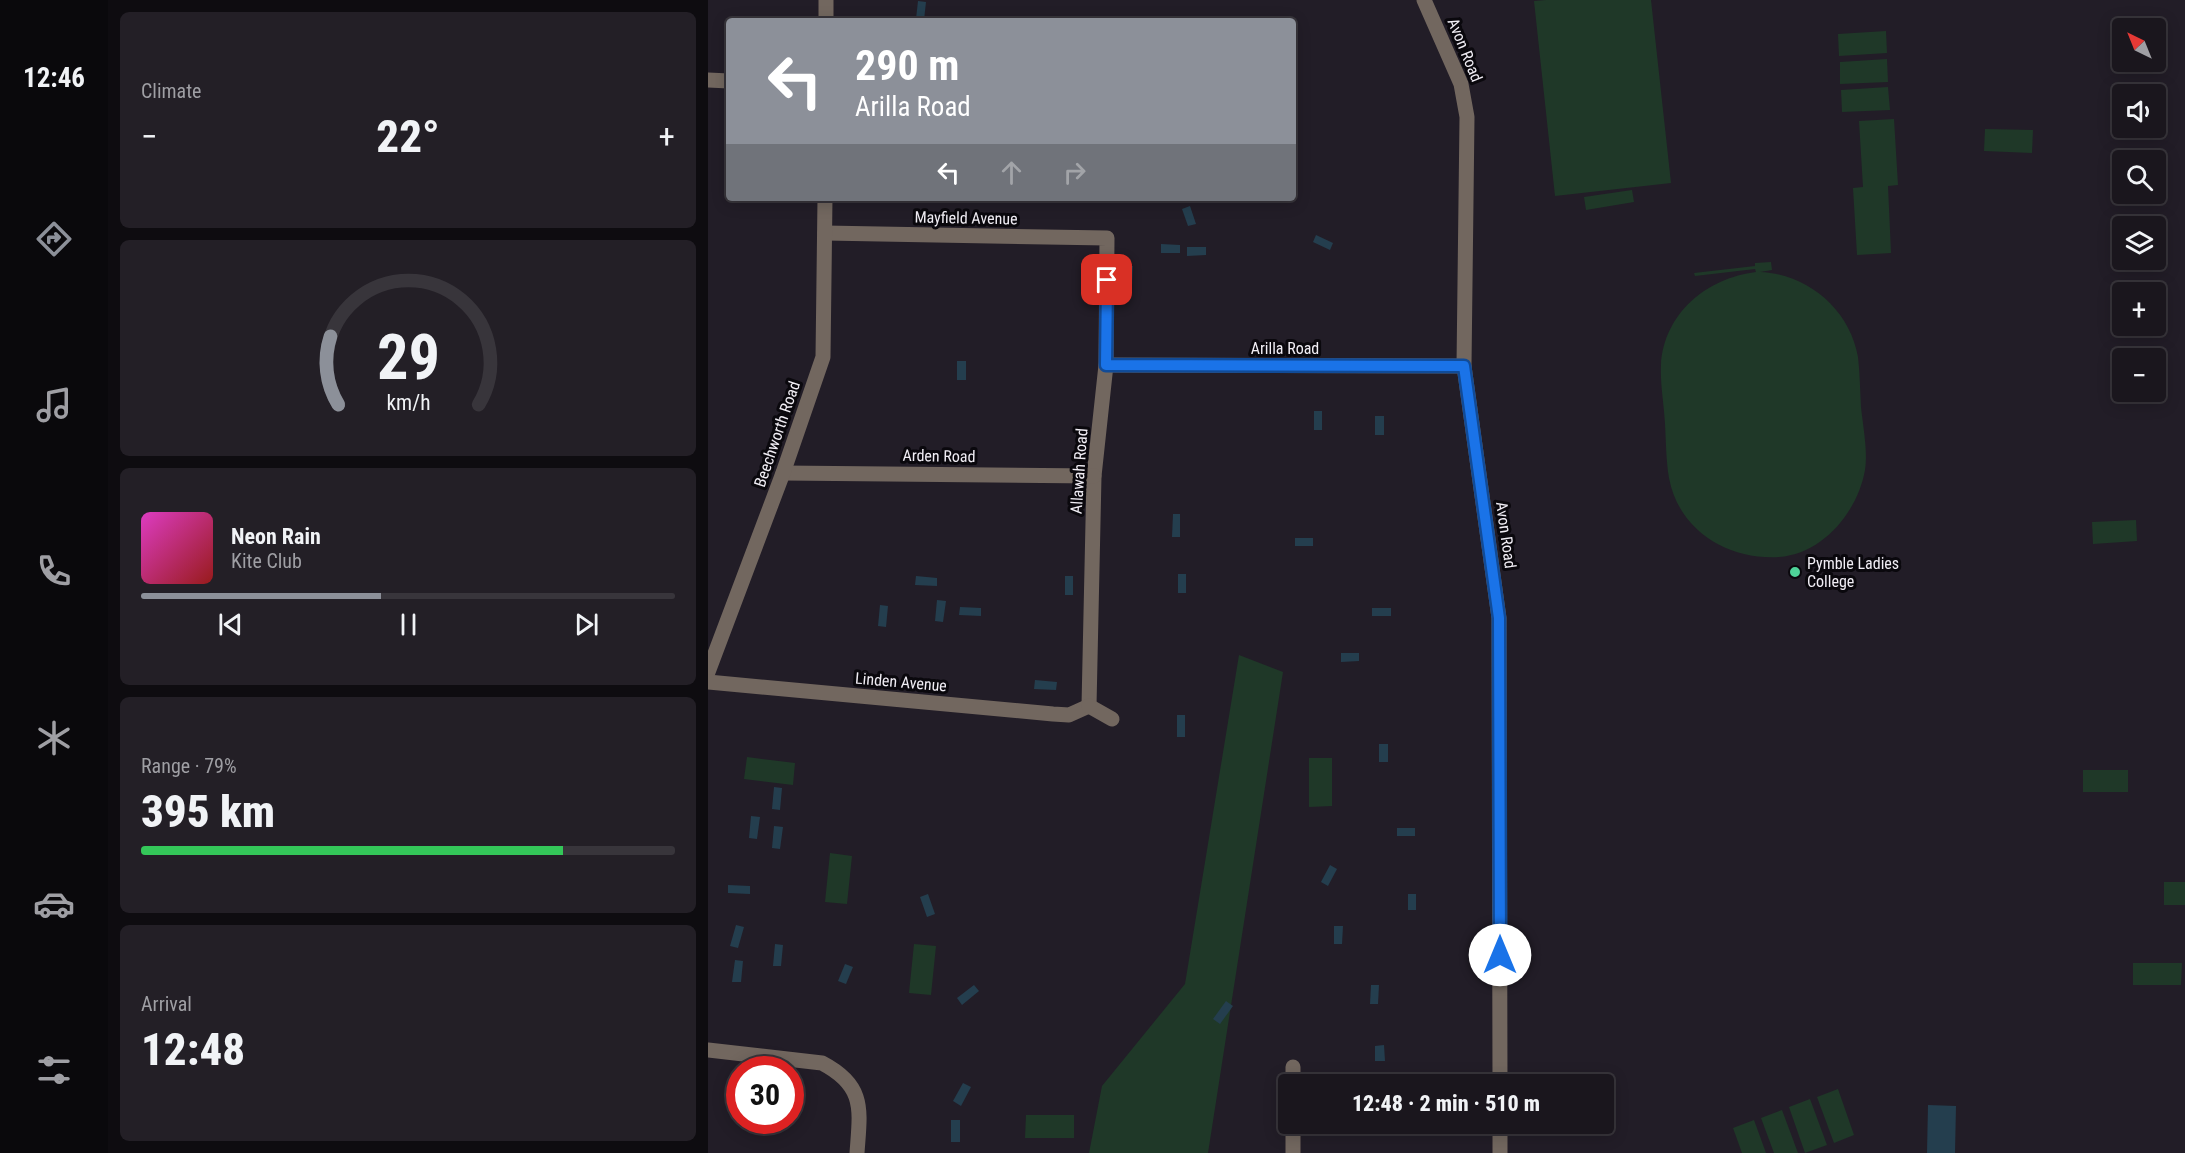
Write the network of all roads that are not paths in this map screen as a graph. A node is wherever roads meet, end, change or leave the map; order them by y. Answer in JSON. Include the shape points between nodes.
{"nodes":[{"id":1,"x":826,"y":0,"type":"edge"},
{"id":2,"x":1424,"y":0,"type":"edge"},
{"id":3,"x":826,"y":18,"type":"edge"},
{"id":4,"x":708,"y":80,"type":"edge"},
{"id":5,"x":726,"y":81,"type":"edge"},
{"id":6,"x":825,"y":201,"type":"edge"},
{"id":7,"x":825,"y":233,"type":"junction"},
{"id":8,"x":1107,"y":238,"type":"joint"},
{"id":9,"x":1106,"y":365,"type":"junction"},
{"id":10,"x":1464,"y":366,"type":"junction"},
{"id":11,"x":783,"y":473,"type":"junction"},
{"id":12,"x":1094,"y":476,"type":"junction"},
{"id":13,"x":709,"y":665,"type":"edge"},
{"id":14,"x":708,"y":682,"type":"edge"},
{"id":15,"x":1089,"y":706,"type":"junction"},
{"id":16,"x":1112,"y":719,"type":"dead end"},
{"id":17,"x":708,"y":1050,"type":"edge"},
{"id":18,"x":1293,"y":1067,"type":"dead end"},
{"id":19,"x":1293,"y":1074,"type":"edge"},
{"id":20,"x":1500,"y":1074,"type":"edge"},
{"id":21,"x":1293,"y":1134,"type":"edge"},
{"id":22,"x":1500,"y":1134,"type":"edge"},
{"id":23,"x":857,"y":1153,"type":"edge"},
{"id":24,"x":1293,"y":1153,"type":"edge"},
{"id":25,"x":1500,"y":1153,"type":"edge"}],
"edges":[{"from":1,"to":3,"type":"street"},
{"from":2,"to":10,"type":"street","name":"Avon Road","via":[[1461,84],[1467,117]]},
{"from":4,"to":5,"type":"street"},
{"from":6,"to":7,"type":"street","name":"Beechworth Road"},
{"from":7,"to":8,"type":"street","name":"Mayfield Avenue"},
{"from":7,"to":11,"type":"street","name":"Beechworth Road","via":[[823,357]]},
{"from":8,"to":9,"type":"street","name":"Allawah Road"},
{"from":9,"to":10,"type":"street","name":"Arilla Road"},
{"from":9,"to":12,"type":"street","name":"Allawah Road"},
{"from":10,"to":20,"type":"street","name":"Avon Road","via":[[1499,618]]},
{"from":11,"to":12,"type":"street","name":"Arden Road"},
{"from":11,"to":13,"type":"street","name":"Beechworth Road"},
{"from":12,"to":15,"type":"street","name":"Allawah Road"},
{"from":14,"to":15,"type":"street","name":"Linden Avenue","via":[[1053,714],[1069,715]]},
{"from":15,"to":16,"type":"street"},
{"from":17,"to":23,"type":"street","via":[[822,1063],[835,1070],[847,1079],[861,1107]]},
{"from":18,"to":19,"type":"street"},
{"from":21,"to":24,"type":"street"},
{"from":22,"to":25,"type":"street"}]}
